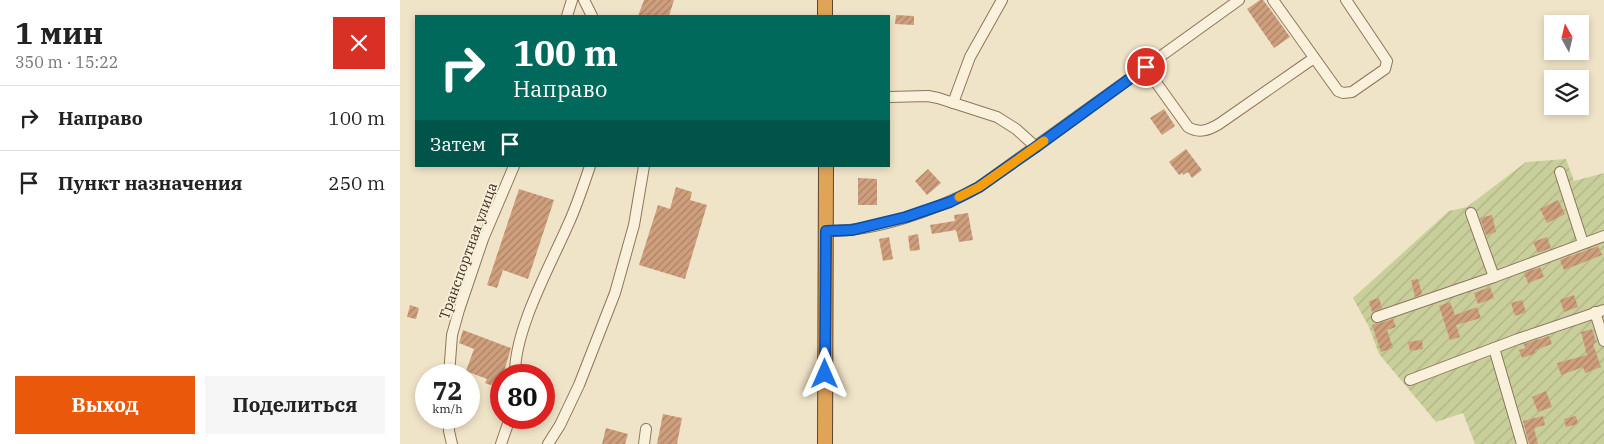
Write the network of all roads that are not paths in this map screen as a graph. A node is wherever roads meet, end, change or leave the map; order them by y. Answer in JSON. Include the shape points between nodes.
{"nodes":[{"id":1,"x":572,"y":0,"type":"edge"},
{"id":2,"x":584,"y":0,"type":"edge"},
{"id":3,"x":825,"y":0,"type":"edge"},
{"id":4,"x":1002,"y":0,"type":"edge"},
{"id":5,"x":1239,"y":0,"type":"edge"},
{"id":6,"x":1273,"y":0,"type":"edge"},
{"id":7,"x":1346,"y":0,"type":"edge"},
{"id":8,"x":567,"y":15,"type":"edge"},
{"id":9,"x":592,"y":15,"type":"edge"},
{"id":10,"x":825,"y":15,"type":"edge"},
{"id":11,"x":1314,"y":58,"type":"junction"},
{"id":12,"x":1146,"y":67,"type":"junction"},
{"id":13,"x":890,"y":98,"type":"edge"},
{"id":14,"x":953,"y":103,"type":"junction"},
{"id":15,"x":1036,"y":147,"type":"junction"},
{"id":16,"x":514,"y":167,"type":"edge"},
{"id":17,"x":590,"y":167,"type":"edge"},
{"id":18,"x":644,"y":167,"type":"edge"},
{"id":19,"x":826,"y":167,"type":"edge"},
{"id":20,"x":1560,"y":172,"type":"dead end"},
{"id":21,"x":1471,"y":213,"type":"dead end"},
{"id":22,"x":826,"y":231,"type":"junction"},
{"id":23,"x":1604,"y":236,"type":"edge"},
{"id":24,"x":1583,"y":243,"type":"junction"},
{"id":25,"x":1494,"y":277,"type":"junction"},
{"id":26,"x":1600,"y":311,"type":"edge"},
{"id":27,"x":1377,"y":317,"type":"dead end"},
{"id":28,"x":1604,"y":341,"type":"edge"},
{"id":29,"x":1494,"y":348,"type":"junction"},
{"id":30,"x":449,"y":364,"type":"edge"},
{"id":31,"x":516,"y":364,"type":"edge"},
{"id":32,"x":1410,"y":380,"type":"dead end"},
{"id":33,"x":449,"y":429,"type":"edge"},
{"id":34,"x":506,"y":429,"type":"edge"},
{"id":35,"x":646,"y":429,"type":"dead end"},
{"id":36,"x":452,"y":444,"type":"edge"},
{"id":37,"x":501,"y":444,"type":"edge"},
{"id":38,"x":548,"y":444,"type":"edge"},
{"id":39,"x":644,"y":444,"type":"edge"},
{"id":40,"x":825,"y":444,"type":"edge"},
{"id":41,"x":1522,"y":444,"type":"edge"}],
"edges":[{"from":1,"to":8,"type":"street"},
{"from":2,"to":9,"type":"street"},
{"from":3,"to":10,"type":"highway"},
{"from":4,"to":14,"type":"street","via":[[970,56]]},
{"from":5,"to":12,"type":"street"},
{"from":6,"to":11,"type":"street"},
{"from":7,"to":11,"type":"street","via":[[1386,56],[1385,69],[1352,92],[1342,93]]},
{"from":11,"to":12,"type":"street","via":[[1213,128],[1199,131],[1188,127]]},
{"from":12,"to":15,"type":"street"},
{"from":13,"to":14,"type":"street","via":[[928,96]]},
{"from":14,"to":15,"type":"street","via":[[997,117]]},
{"from":15,"to":22,"type":"street","via":[[979,187],[950,202],[852,230]]},
{"from":16,"to":30,"type":"street","name":"Транспортная улица","via":[[483,239],[459,310]]},
{"from":17,"to":31,"type":"street","via":[[536,295]]},
{"from":18,"to":38,"type":"street","via":[[634,225],[615,293],[579,385]]},
{"from":19,"to":22,"type":"highway"},
{"from":20,"to":24,"type":"street"},
{"from":21,"to":25,"type":"street"},
{"from":22,"to":40,"type":"highway"},
{"from":23,"to":24,"type":"street"},
{"from":24,"to":25,"type":"street"},
{"from":25,"to":27,"type":"street"},
{"from":26,"to":28,"type":"street"},
{"from":26,"to":29,"type":"street"},
{"from":29,"to":32,"type":"street"},
{"from":29,"to":41,"type":"street"},
{"from":33,"to":36,"type":"street"},
{"from":34,"to":37,"type":"street"},
{"from":35,"to":39,"type":"street"}]}
